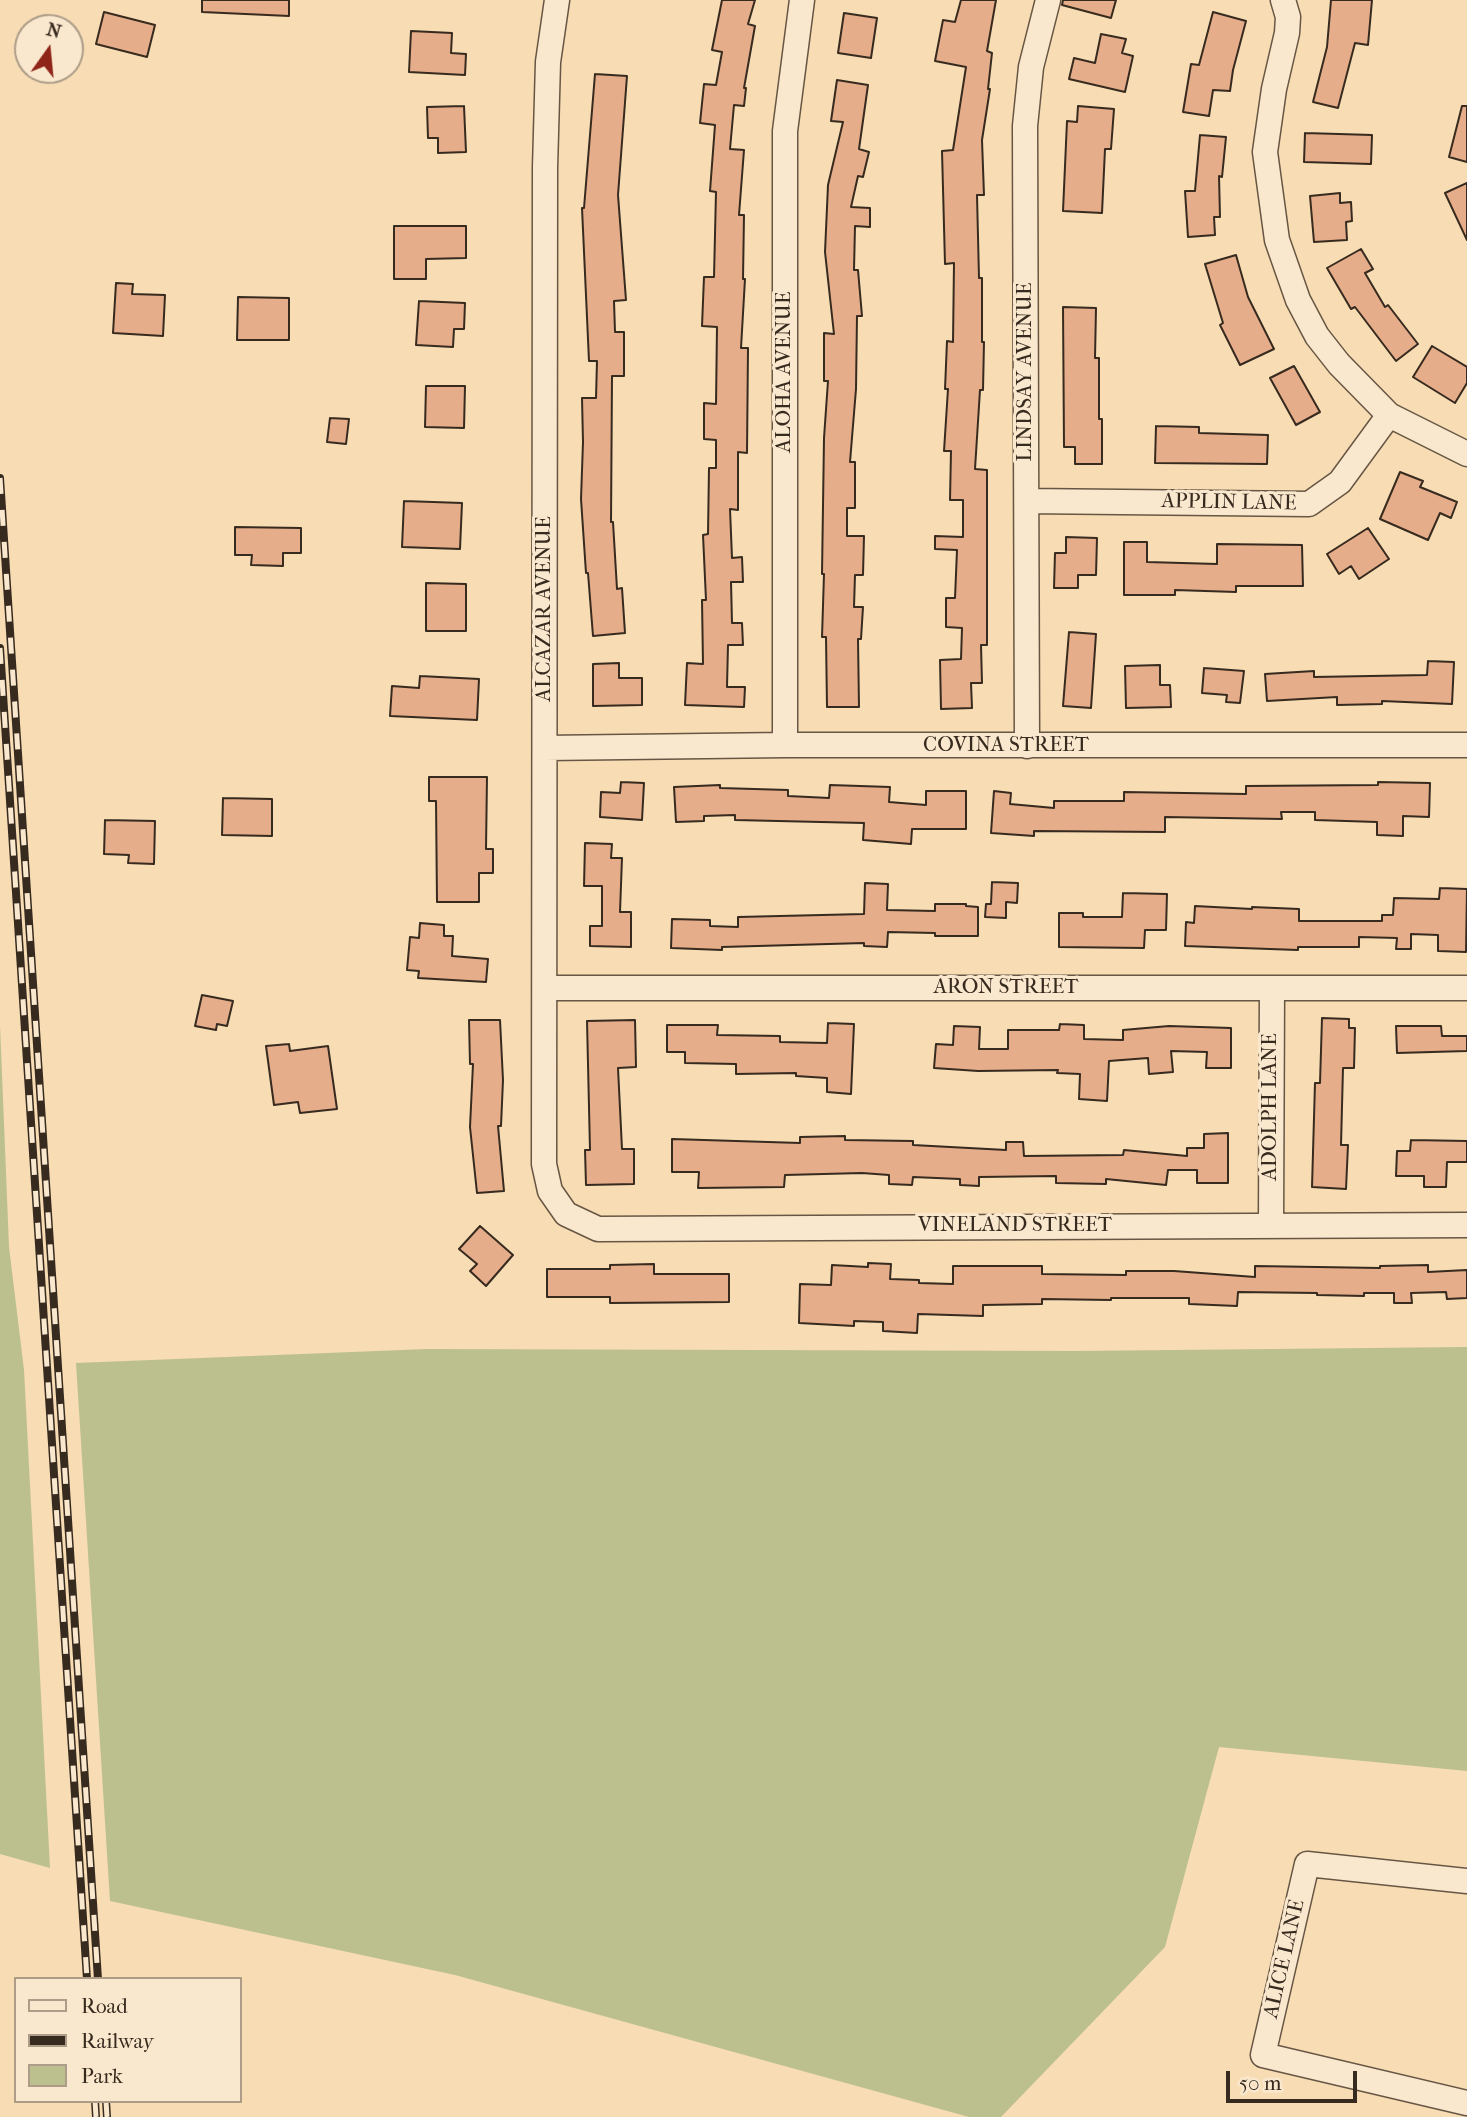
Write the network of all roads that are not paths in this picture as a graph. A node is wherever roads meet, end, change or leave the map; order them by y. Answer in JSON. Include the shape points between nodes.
{"nodes":[{"id":1,"x":558,"y":0,"type":"edge"},
{"id":2,"x":802,"y":0,"type":"edge"},
{"id":3,"x":1048,"y":0,"type":"edge"},
{"id":4,"x":1283,"y":0,"type":"edge"},
{"id":5,"x":1389,"y":415,"type":"junction"},
{"id":6,"x":1467,"y":454,"type":"edge"},
{"id":7,"x":1027,"y":501,"type":"junction"},
{"id":8,"x":785,"y":745,"type":"junction"},
{"id":9,"x":1467,"y":745,"type":"edge"},
{"id":10,"x":1027,"y":746,"type":"junction"},
{"id":11,"x":545,"y":748,"type":"junction"},
{"id":12,"x":545,"y":988,"type":"junction"},
{"id":13,"x":1272,"y":988,"type":"junction"},
{"id":14,"x":1467,"y":988,"type":"edge"},
{"id":15,"x":566,"y":1214,"type":"joint"},
{"id":16,"x":1271,"y":1225,"type":"junction"},
{"id":17,"x":1467,"y":1225,"type":"edge"},
{"id":18,"x":1467,"y":1881,"type":"edge"},
{"id":19,"x":1467,"y":2104,"type":"edge"}],
"edges":[{"from":1,"to":11,"type":"street","name":"ALCAZAR AVENUE","via":[[548,62],[545,178]]},
{"from":2,"to":8,"type":"street","name":"ALOHA AVENUE","via":[[785,131]]},
{"from":3,"to":7,"type":"street","name":"LINDSAY AVENUE","via":[[1031,67],[1025,126]]},
{"from":4,"to":5,"type":"street","via":[[1287,33],[1265,152],[1278,240],[1298,300],[1317,336]]},
{"from":5,"to":6,"type":"street"},
{"from":5,"to":7,"type":"street","name":"APPLIN LANE","via":[[1340,482],[1309,504]]},
{"from":7,"to":10,"type":"street","name":"LINDSAY AVENUE"},
{"from":8,"to":10,"type":"street","name":"COVINA STREET"},
{"from":8,"to":11,"type":"street","name":"COVINA STREET"},
{"from":9,"to":10,"type":"street","name":"COVINA STREET"},
{"from":11,"to":12,"type":"street","name":"ALCAZAR AVENUE"},
{"from":12,"to":13,"type":"street","name":"ARON STREET"},
{"from":12,"to":15,"type":"street","name":"ALCAZAR AVENUE","via":[[544,1164],[550,1191]]},
{"from":13,"to":14,"type":"street","name":"ARON STREET"},
{"from":13,"to":16,"type":"street","name":"ADOLPH LANE"},
{"from":15,"to":16,"type":"street","name":"VINELAND STREET","via":[[598,1228]]},
{"from":16,"to":17,"type":"street","name":"VINELAND STREET"},
{"from":18,"to":19,"type":"street","name":"ALICE LANE","via":[[1307,1864],[1263,2054]]}]}
